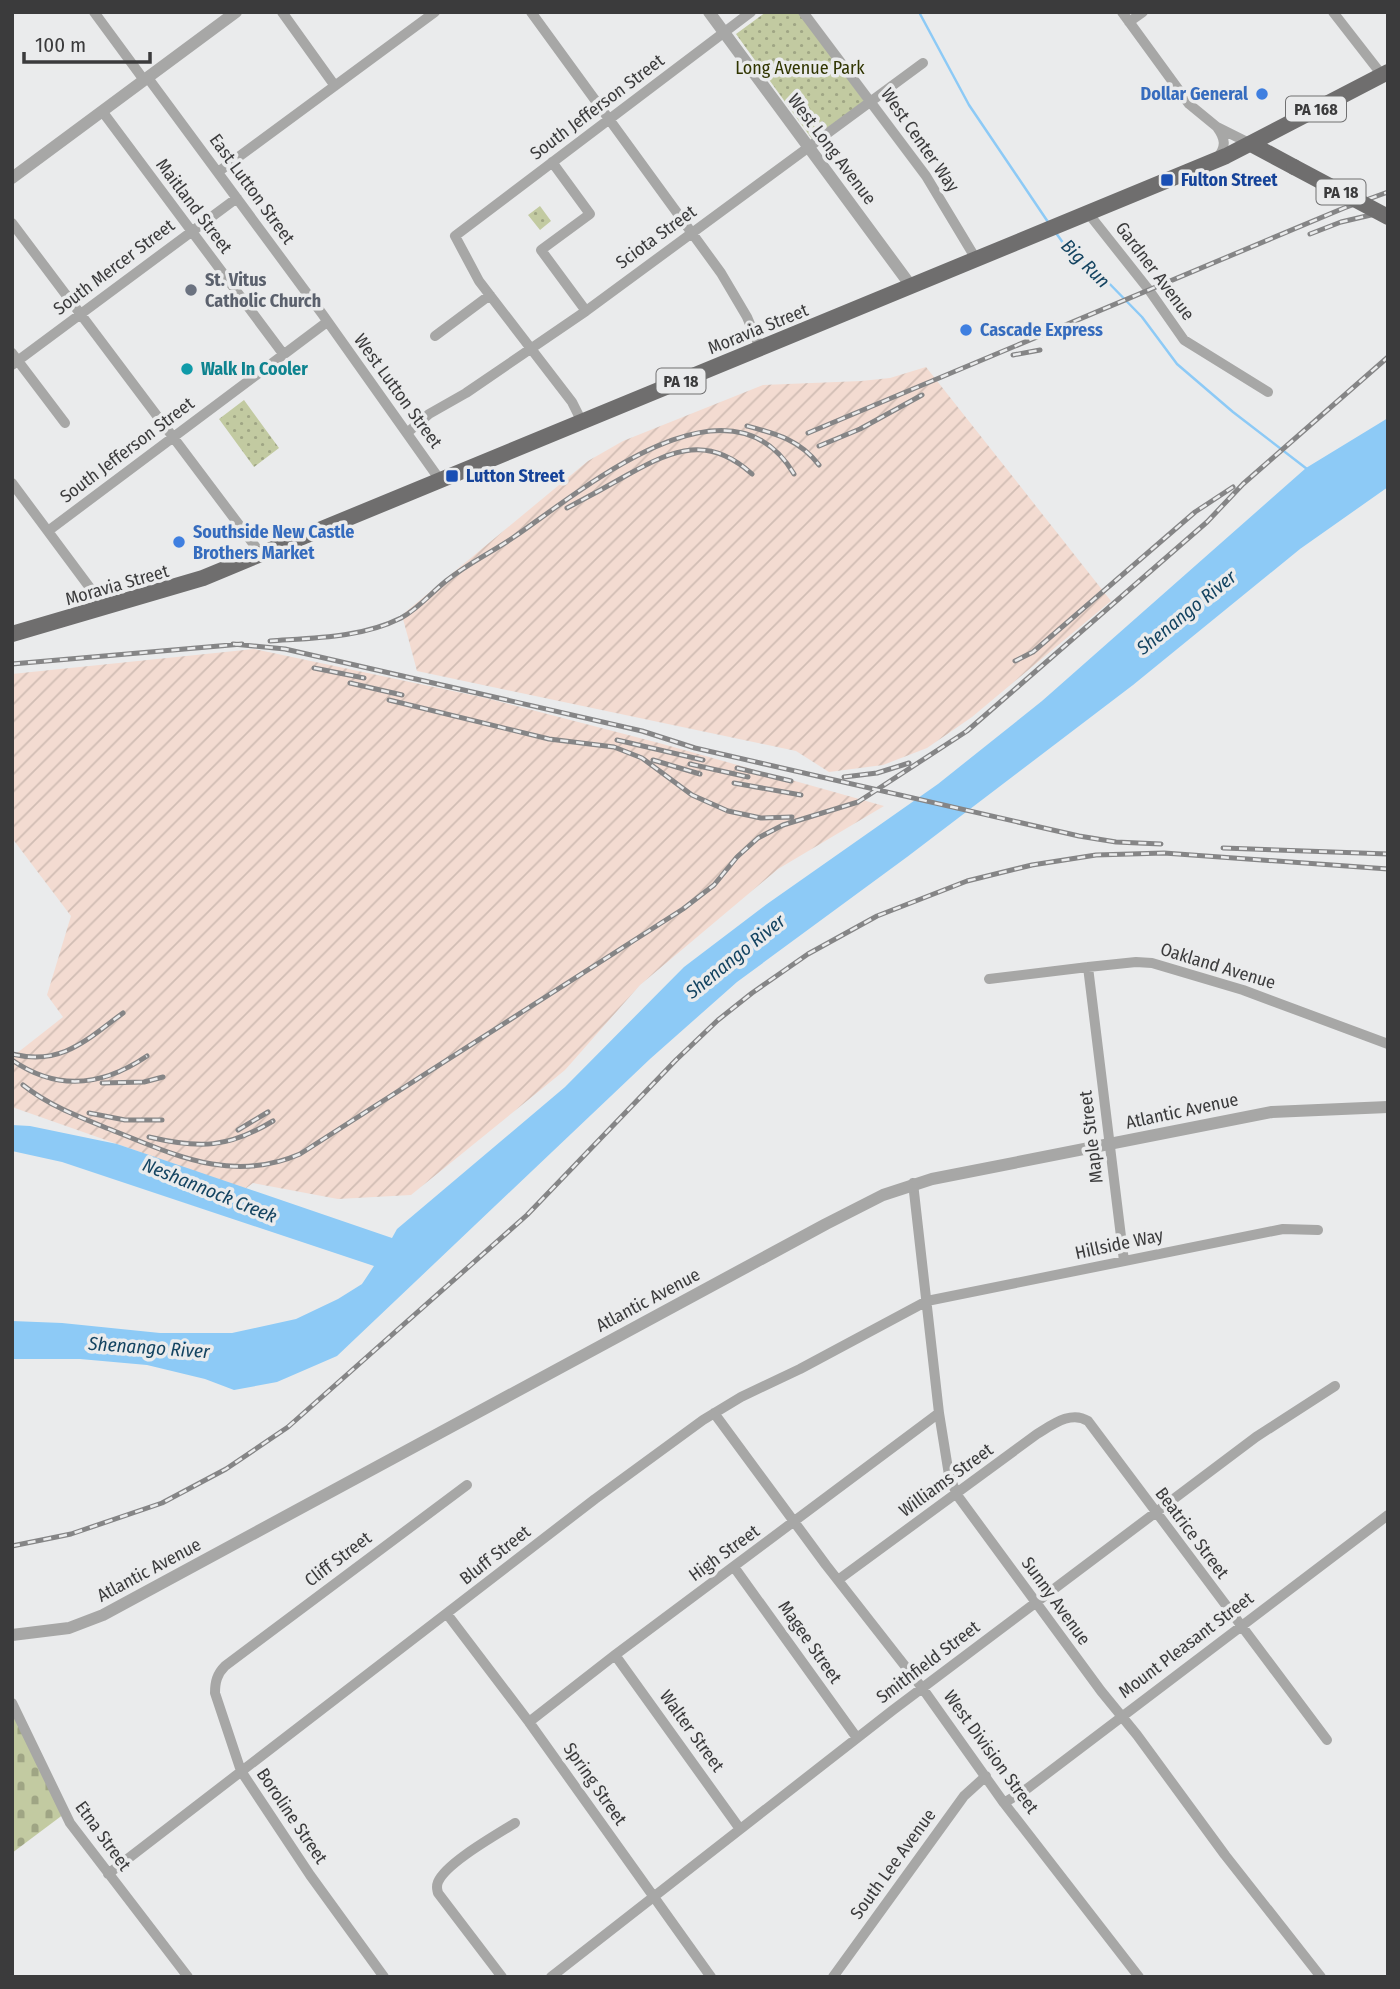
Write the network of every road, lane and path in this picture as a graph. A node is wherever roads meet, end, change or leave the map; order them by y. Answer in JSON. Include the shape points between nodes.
{"nodes":[{"id":1,"x":94,"y":12,"type":"edge"},
{"id":2,"x":236,"y":12,"type":"edge"},
{"id":3,"x":282,"y":12,"type":"edge"},
{"id":4,"x":435,"y":12,"type":"edge"},
{"id":5,"x":531,"y":12,"type":"edge"},
{"id":6,"x":709,"y":12,"type":"edge"},
{"id":7,"x":751,"y":12,"type":"edge"},
{"id":8,"x":803,"y":12,"type":"edge"},
{"id":9,"x":1122,"y":12,"type":"edge"},
{"id":10,"x":1143,"y":12,"type":"edge"},
{"id":11,"x":1333,"y":12,"type":"edge"},
{"id":12,"x":1129,"y":22,"type":"junction"},
{"id":13,"x":724,"y":33,"type":"junction"},
{"id":14,"x":923,"y":62,"type":"dead end"},
{"id":15,"x":1385,"y":74,"type":"edge"},
{"id":16,"x":146,"y":79,"type":"junction"},
{"id":17,"x":335,"y":86,"type":"junction"},
{"id":18,"x":871,"y":101,"type":"junction"},
{"id":19,"x":102,"y":111,"type":"junction"},
{"id":20,"x":609,"y":120,"type":"junction"},
{"id":21,"x":1217,"y":127,"type":"junction"},
{"id":22,"x":1251,"y":144,"type":"junction"},
{"id":23,"x":809,"y":147,"type":"junction"},
{"id":24,"x":1214,"y":161,"type":"junction"},
{"id":25,"x":552,"y":162,"type":"junction"},
{"id":26,"x":218,"y":172,"type":"junction"},
{"id":27,"x":12,"y":178,"type":"edge"},
{"id":28,"x":237,"y":198,"type":"junction"},
{"id":29,"x":1088,"y":213,"type":"junction"},
{"id":30,"x":1388,"y":217,"type":"edge"},
{"id":31,"x":12,"y":223,"type":"edge"},
{"id":32,"x":191,"y":231,"type":"junction"},
{"id":33,"x":692,"y":233,"type":"junction"},
{"id":34,"x":976,"y":259,"type":"junction"},
{"id":35,"x":912,"y":286,"type":"junction"},
{"id":36,"x":489,"y":295,"type":"junction"},
{"id":37,"x":586,"y":311,"type":"junction"},
{"id":38,"x":80,"y":314,"type":"junction"},
{"id":39,"x":327,"y":323,"type":"junction"},
{"id":40,"x":435,"y":337,"type":"dead end"},
{"id":41,"x":761,"y":348,"type":"junction"},
{"id":42,"x":531,"y":350,"type":"junction"},
{"id":43,"x":284,"y":355,"type":"junction"},
{"id":44,"x":14,"y":360,"type":"edge"},
{"id":45,"x":1268,"y":392,"type":"dead end"},
{"id":46,"x":582,"y":422,"type":"junction"},
{"id":47,"x":65,"y":423,"type":"dead end"},
{"id":48,"x":407,"y":433,"type":"junction"},
{"id":49,"x":173,"y":438,"type":"junction"},
{"id":50,"x":440,"y":480,"type":"junction"},
{"id":51,"x":12,"y":483,"type":"edge"},
{"id":52,"x":48,"y":531,"type":"junction"},
{"id":53,"x":261,"y":554,"type":"junction"},
{"id":54,"x":105,"y":608,"type":"junction"},
{"id":55,"x":12,"y":634,"type":"edge"},
{"id":56,"x":1088,"y":967,"type":"junction"},
{"id":57,"x":989,"y":979,"type":"dead end"},
{"id":58,"x":1388,"y":1044,"type":"edge"},
{"id":59,"x":1388,"y":1107,"type":"edge"},
{"id":60,"x":1110,"y":1144,"type":"junction"},
{"id":61,"x":913,"y":1184,"type":"junction"},
{"id":62,"x":1318,"y":1230,"type":"dead end"},
{"id":63,"x":1125,"y":1261,"type":"junction"},
{"id":64,"x":928,"y":1301,"type":"junction"},
{"id":65,"x":1335,"y":1386,"type":"dead end"},
{"id":66,"x":714,"y":1413,"type":"junction"},
{"id":67,"x":939,"y":1413,"type":"junction"},
{"id":68,"x":1078,"y":1417,"type":"joint"},
{"id":69,"x":467,"y":1485,"type":"dead end"},
{"id":70,"x":957,"y":1495,"type":"junction"},
{"id":71,"x":1156,"y":1513,"type":"junction"},
{"id":72,"x":1388,"y":1515,"type":"edge"},
{"id":73,"x":796,"y":1522,"type":"junction"},
{"id":74,"x":734,"y":1567,"type":"junction"},
{"id":75,"x":838,"y":1580,"type":"junction"},
{"id":76,"x":1036,"y":1603,"type":"junction"},
{"id":77,"x":447,"y":1614,"type":"junction"},
{"id":78,"x":1240,"y":1625,"type":"junction"},
{"id":79,"x":12,"y":1635,"type":"edge"},
{"id":80,"x":615,"y":1655,"type":"junction"},
{"id":81,"x":231,"y":1661,"type":"joint"},
{"id":82,"x":923,"y":1689,"type":"junction"},
{"id":83,"x":12,"y":1703,"type":"edge"},
{"id":84,"x":1121,"y":1716,"type":"junction"},
{"id":85,"x":529,"y":1722,"type":"junction"},
{"id":86,"x":858,"y":1738,"type":"junction"},
{"id":87,"x":1327,"y":1740,"type":"dead end"},
{"id":88,"x":241,"y":1771,"type":"junction"},
{"id":89,"x":986,"y":1776,"type":"junction"},
{"id":90,"x":1004,"y":1803,"type":"junction"},
{"id":91,"x":514,"y":1823,"type":"dead end"},
{"id":92,"x":740,"y":1829,"type":"junction"},
{"id":93,"x":108,"y":1874,"type":"junction"},
{"id":94,"x":652,"y":1897,"type":"junction"},
{"id":95,"x":188,"y":1977,"type":"edge"},
{"id":96,"x":384,"y":1977,"type":"edge"},
{"id":97,"x":502,"y":1977,"type":"edge"},
{"id":98,"x":551,"y":1977,"type":"edge"},
{"id":99,"x":711,"y":1977,"type":"edge"},
{"id":100,"x":833,"y":1977,"type":"edge"},
{"id":101,"x":1139,"y":1977,"type":"edge"},
{"id":102,"x":1321,"y":1977,"type":"edge"}],
"edges":[{"from":1,"to":16,"type":"street","name":"East Lutton Street"},
{"from":2,"to":16,"type":"street"},
{"from":3,"to":17,"type":"street"},
{"from":4,"to":17,"type":"street"},
{"from":5,"to":20,"type":"street"},
{"from":6,"to":13,"type":"street","name":"West Long Avenue"},
{"from":7,"to":13,"type":"street","name":"South Jefferson Street"},
{"from":8,"to":18,"type":"street","name":"West Center Way"},
{"from":9,"to":12,"type":"street"},
{"from":10,"to":12,"type":"street"},
{"from":11,"to":15,"type":"street"},
{"from":12,"to":21,"type":"street","via":[[1181,95]]},
{"from":13,"to":20,"type":"street","name":"South Jefferson Street"},
{"from":13,"to":23,"type":"street","name":"West Long Avenue"},
{"from":14,"to":18,"type":"street","name":"Sciota Street"},
{"from":15,"to":22,"type":"main road","name":"Moravia Street","number":"PA 168"},
{"from":16,"to":19,"type":"street"},
{"from":16,"to":26,"type":"street","name":"East Lutton Street"},
{"from":17,"to":26,"type":"street"},
{"from":18,"to":23,"type":"street","name":"Sciota Street"},
{"from":18,"to":34,"type":"street","name":"West Center Way","via":[[940,197]]},
{"from":19,"to":27,"type":"street"},
{"from":19,"to":32,"type":"street","name":"Maitland Street"},
{"from":20,"to":25,"type":"street","name":"South Jefferson Street"},
{"from":20,"to":33,"type":"street"},
{"from":21,"to":22,"type":"street"},
{"from":21,"to":24,"type":"street","via":[[1224,145]]},
{"from":22,"to":24,"type":"main road","name":"Moravia Street","number":"PA 18"},
{"from":22,"to":30,"type":"main road","number":"PA 18","bridge":true},
{"from":23,"to":33,"type":"street","name":"Sciota Street"},
{"from":23,"to":35,"type":"street","name":"West Long Avenue"},
{"from":24,"to":29,"type":"main road","name":"Moravia Street","number":"PA 18"},
{"from":25,"to":36,"type":"street","name":"South Jefferson Street","via":[[455,236]]},
{"from":25,"to":37,"type":"street","via":[[590,214],[541,250]]},
{"from":26,"to":28,"type":"street","name":"East Lutton Street"},
{"from":28,"to":32,"type":"street","name":"South Mercer Street"},
{"from":28,"to":39,"type":"street","name":"East Lutton Street"},
{"from":29,"to":34,"type":"main road","name":"Moravia Street","number":"PA 18"},
{"from":29,"to":45,"type":"street","name":"Gardner Avenue","via":[[1184,340]]},
{"from":31,"to":38,"type":"street"},
{"from":32,"to":38,"type":"street","name":"South Mercer Street"},
{"from":32,"to":43,"type":"street","name":"Maitland Street"},
{"from":33,"to":37,"type":"street","name":"Sciota Street"},
{"from":33,"to":41,"type":"street","via":[[732,289]]},
{"from":34,"to":35,"type":"main road","name":"Moravia Street","number":"PA 18"},
{"from":35,"to":41,"type":"main road","name":"Moravia Street","number":"PA 18"},
{"from":36,"to":40,"type":"street"},
{"from":36,"to":42,"type":"street"},
{"from":37,"to":42,"type":"street","name":"Sciota Street"},
{"from":38,"to":44,"type":"street","name":"South Mercer Street"},
{"from":38,"to":49,"type":"street"},
{"from":39,"to":43,"type":"street","name":"South Jefferson Street"},
{"from":39,"to":48,"type":"street","name":"West Lutton Street"},
{"from":41,"to":46,"type":"main road","name":"Moravia Street","number":"PA 18"},
{"from":42,"to":46,"type":"street"},
{"from":42,"to":48,"type":"street","name":"Sciota Street","via":[[429,414]]},
{"from":43,"to":49,"type":"street","name":"South Jefferson Street"},
{"from":44,"to":47,"type":"street"},
{"from":46,"to":50,"type":"main road","name":"Moravia Street","number":"PA 18"},
{"from":48,"to":50,"type":"street","name":"West Lutton Street"},
{"from":49,"to":52,"type":"street","name":"South Jefferson Street"},
{"from":49,"to":53,"type":"street"},
{"from":50,"to":53,"type":"main road","name":"Moravia Street","number":"PA 18"},
{"from":51,"to":52,"type":"street"},
{"from":52,"to":54,"type":"street"},
{"from":53,"to":54,"type":"main road","name":"Moravia Street","number":"PA 18","via":[[183,586]]},
{"from":54,"to":55,"type":"main road","name":"Moravia Street","number":"PA 18"},
{"from":56,"to":57,"type":"street","name":"Oakland Avenue"},
{"from":56,"to":58,"type":"street","name":"Oakland Avenue","via":[[1136,962],[1168,966]]},
{"from":56,"to":60,"type":"street","name":"Maple Street"},
{"from":59,"to":60,"type":"street","name":"Atlantic Avenue","via":[[1272,1112]]},
{"from":60,"to":61,"type":"street","name":"Atlantic Avenue"},
{"from":60,"to":63,"type":"street","name":"Maple Street"},
{"from":61,"to":64,"type":"street","name":"Sunny Avenue"},
{"from":61,"to":79,"type":"street","name":"Atlantic Avenue","via":[[826,1224],[103,1615],[69,1628]]},
{"from":62,"to":63,"type":"street","name":"Hillside Way","via":[[1283,1229]]},
{"from":63,"to":64,"type":"street","name":"Hillside Way"},
{"from":64,"to":66,"type":"street","name":"Bluff Street"},
{"from":64,"to":67,"type":"street","name":"Sunny Avenue"},
{"from":65,"to":71,"type":"street","name":"Smithfield Street","via":[[1255,1437]]},
{"from":66,"to":73,"type":"street","name":"West Division Street"},
{"from":66,"to":77,"type":"street","name":"Bluff Street"},
{"from":67,"to":70,"type":"street","name":"Sunny Avenue","via":[[949,1475]]},
{"from":67,"to":73,"type":"street","name":"High Street"},
{"from":68,"to":70,"type":"street","name":"Williams Street","via":[[1037,1434]]},
{"from":68,"to":71,"type":"street","name":"Beatrice Street","via":[[1088,1421]]},
{"from":69,"to":81,"type":"street","name":"Cliff Street"},
{"from":70,"to":75,"type":"street","name":"Williams Street"},
{"from":70,"to":76,"type":"street","name":"Sunny Avenue"},
{"from":71,"to":76,"type":"street","name":"Smithfield Street"},
{"from":71,"to":78,"type":"street","name":"Beatrice Street"},
{"from":72,"to":78,"type":"street","name":"Mount Pleasant Street"},
{"from":73,"to":74,"type":"street","name":"High Street"},
{"from":73,"to":75,"type":"street","name":"West Division Street"},
{"from":74,"to":80,"type":"street","name":"High Street"},
{"from":74,"to":86,"type":"street","name":"Magee Street"},
{"from":75,"to":82,"type":"street","name":"West Division Street"},
{"from":76,"to":82,"type":"street","name":"Smithfield Street"},
{"from":76,"to":84,"type":"street","name":"Sunny Avenue"},
{"from":77,"to":85,"type":"street","name":"Spring Street"},
{"from":77,"to":88,"type":"street","name":"Bluff Street"},
{"from":78,"to":84,"type":"street","name":"Mount Pleasant Street"},
{"from":78,"to":87,"type":"street","name":"Beatrice Street"},
{"from":80,"to":85,"type":"street","name":"High Street"},
{"from":80,"to":92,"type":"street","name":"Walter Street"},
{"from":81,"to":88,"type":"street","name":"Boroline Street","via":[[217,1677],[215,1693]]},
{"from":82,"to":86,"type":"street","name":"Smithfield Street"},
{"from":82,"to":89,"type":"street","name":"West Division Street"},
{"from":83,"to":93,"type":"street","name":"Etna Street","via":[[65,1814]]},
{"from":84,"to":90,"type":"street","name":"Mount Pleasant Street"},
{"from":84,"to":102,"type":"street","name":"Sunny Avenue"},
{"from":85,"to":94,"type":"street","name":"Spring Street"},
{"from":86,"to":92,"type":"street","name":"Smithfield Street"},
{"from":88,"to":93,"type":"street","name":"Bluff Street"},
{"from":88,"to":96,"type":"street","name":"Boroline Street"},
{"from":89,"to":90,"type":"street","name":"West Division Street"},
{"from":89,"to":100,"type":"street","name":"South Lee Avenue","via":[[964,1796]]},
{"from":90,"to":101,"type":"street","name":"West Division Street"},
{"from":91,"to":97,"type":"street","via":[[450,1869],[437,1887]]},
{"from":92,"to":94,"type":"street","name":"Smithfield Street"},
{"from":93,"to":95,"type":"street","name":"Etna Street"},
{"from":94,"to":98,"type":"street","name":"Smithfield Street"},
{"from":94,"to":99,"type":"street","name":"Spring Street"}]}
